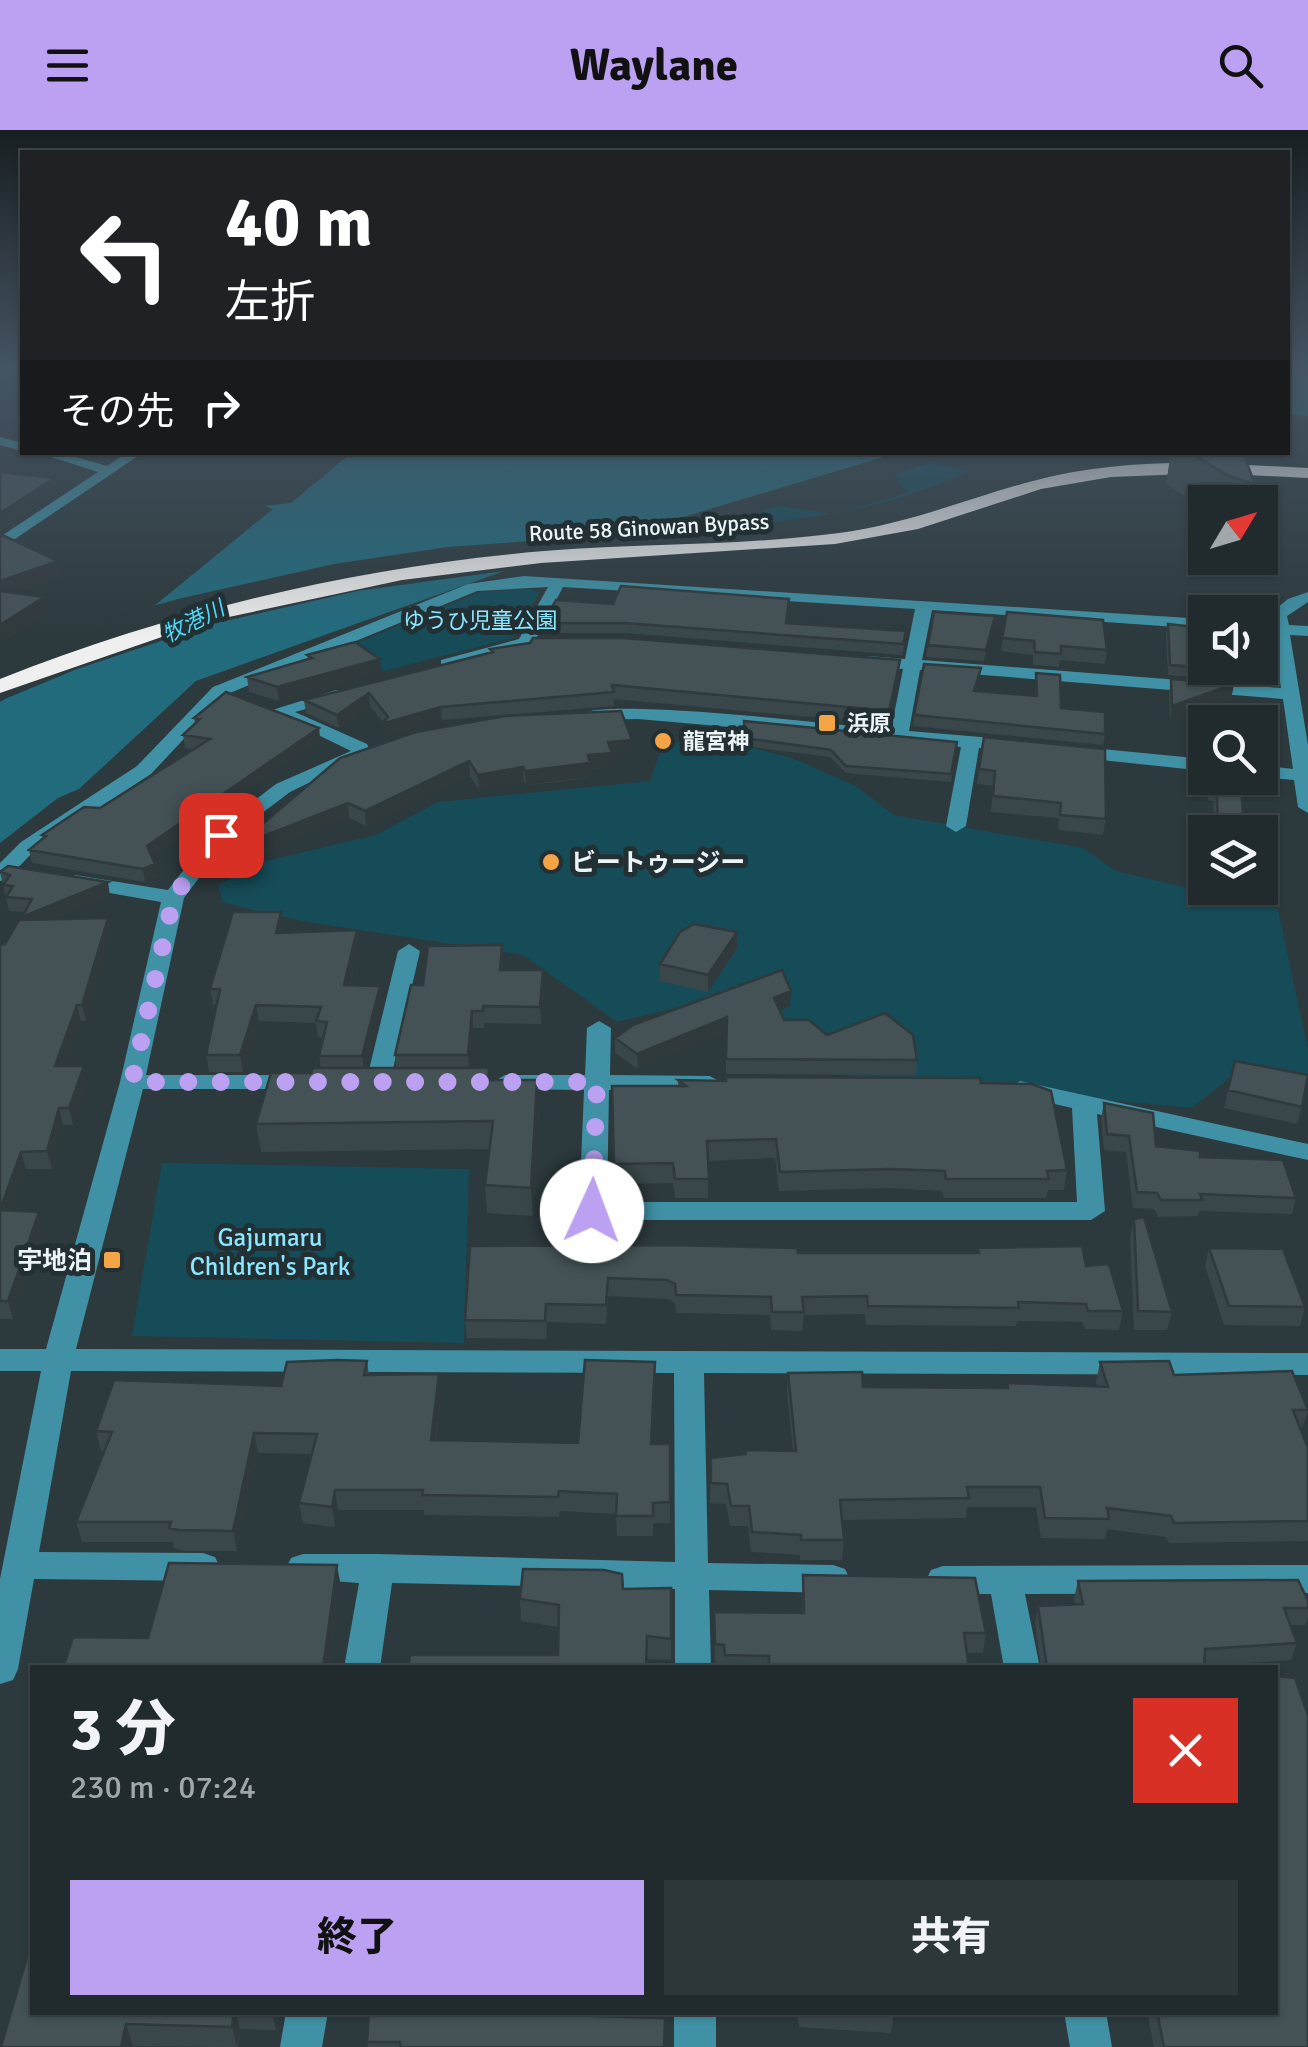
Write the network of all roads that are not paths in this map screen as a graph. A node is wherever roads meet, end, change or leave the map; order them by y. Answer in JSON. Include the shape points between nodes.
{"nodes":[{"id":1,"x":69,"y":459,"type":"edge"},
{"id":2,"x":126,"y":459,"type":"edge"},
{"id":3,"x":1090,"y":459,"type":"edge"},
{"id":4,"x":1051,"y":462,"type":"dead end"},
{"id":5,"x":108,"y":470,"type":"junction"},
{"id":6,"x":1112,"y":470,"type":"junction"},
{"id":7,"x":1308,"y":473,"type":"edge"},
{"id":8,"x":0,"y":523,"type":"edge"},
{"id":9,"x":26,"y":526,"type":"junction"},
{"id":10,"x":0,"y":544,"type":"edge"},
{"id":11,"x":557,"y":584,"type":"junction"},
{"id":12,"x":1308,"y":597,"type":"edge"},
{"id":13,"x":924,"y":608,"type":"junction"},
{"id":14,"x":1188,"y":623,"type":"edge"},
{"id":15,"x":1278,"y":629,"type":"edge"},
{"id":16,"x":1284,"y":629,"type":"junction"},
{"id":17,"x":1308,"y":631,"type":"edge"},
{"id":18,"x":526,"y":642,"type":"junction"},
{"id":19,"x":585,"y":642,"type":"edge"},
{"id":20,"x":853,"y":660,"type":"edge"},
{"id":21,"x":910,"y":664,"type":"junction"},
{"id":22,"x":436,"y":668,"type":"edge"},
{"id":23,"x":0,"y":670,"type":"edge"},
{"id":24,"x":0,"y":687,"type":"edge"},
{"id":25,"x":364,"y":688,"type":"edge"},
{"id":26,"x":219,"y":691,"type":"junction"},
{"id":27,"x":1292,"y":694,"type":"junction"},
{"id":28,"x":278,"y":710,"type":"junction"},
{"id":29,"x":568,"y":715,"type":"edge"},
{"id":30,"x":898,"y":734,"type":"junction"},
{"id":31,"x":971,"y":741,"type":"junction"},
{"id":32,"x":390,"y":744,"type":"edge"},
{"id":33,"x":360,"y":748,"type":"edge"},
{"id":34,"x":1188,"y":763,"type":"edge"},
{"id":35,"x":1278,"y":773,"type":"edge"},
{"id":36,"x":1306,"y":776,"type":"edge"},
{"id":37,"x":1308,"y":807,"type":"edge"},
{"id":38,"x":956,"y":826,"type":"dead end"},
{"id":39,"x":2,"y":872,"type":"edge"},
{"id":40,"x":174,"y":896,"type":"junction"},
{"id":41,"x":408,"y":951,"type":"dead end"},
{"id":42,"x":599,"y":1028,"type":"dead end"},
{"id":43,"x":132,"y":1082,"type":"junction"},
{"id":44,"x":320,"y":1082,"type":"edge"},
{"id":45,"x":378,"y":1082,"type":"edge"},
{"id":46,"x":478,"y":1082,"type":"edge"},
{"id":47,"x":597,"y":1082,"type":"junction"},
{"id":48,"x":728,"y":1083,"type":"edge"},
{"id":49,"x":988,"y":1086,"type":"edge"},
{"id":50,"x":1084,"y":1102,"type":"junction"},
{"id":51,"x":1308,"y":1152,"type":"edge"},
{"id":52,"x":0,"y":1360,"type":"edge"},
{"id":53,"x":58,"y":1360,"type":"junction"},
{"id":54,"x":1308,"y":1364,"type":"edge"},
{"id":55,"x":689,"y":1365,"type":"junction"},
{"id":56,"x":23,"y":1565,"type":"junction"},
{"id":57,"x":378,"y":1568,"type":"junction"},
{"id":58,"x":692,"y":1576,"type":"junction"},
{"id":59,"x":868,"y":1579,"type":"edge"},
{"id":60,"x":1308,"y":1579,"type":"edge"},
{"id":61,"x":908,"y":1580,"type":"edge"},
{"id":62,"x":1006,"y":1581,"type":"junction"},
{"id":63,"x":362,"y":1665,"type":"edge"},
{"id":64,"x":692,"y":1665,"type":"edge"},
{"id":65,"x":1021,"y":1665,"type":"edge"},
{"id":66,"x":0,"y":1669,"type":"edge"},
{"id":67,"x":306,"y":2015,"type":"edge"},
{"id":68,"x":695,"y":2015,"type":"edge"},
{"id":69,"x":1086,"y":2015,"type":"edge"},
{"id":70,"x":301,"y":2047,"type":"edge"},
{"id":71,"x":695,"y":2047,"type":"edge"},
{"id":72,"x":1091,"y":2047,"type":"edge"}],
"edges":[{"from":1,"to":5,"type":"street"},
{"from":2,"to":5,"type":"street"},
{"from":3,"to":6,"type":"highway"},
{"from":4,"to":23,"type":"highway","name":"Route 58 Ginowan Bypass","via":[[934,506],[863,522],[446,555],[292,582],[117,627]]},
{"from":5,"to":9,"type":"street"},
{"from":6,"to":7,"type":"highway","name":"Route 58 Ginowan Bypass","via":[[1189,466]]},
{"from":6,"to":24,"type":"highway","name":"Route 58 Ginowan Bypass","via":[[861,535],[412,571],[268,599],[115,642]]},
{"from":8,"to":9,"type":"street"},
{"from":9,"to":10,"type":"street"},
{"from":11,"to":13,"type":"street"},
{"from":11,"to":18,"type":"street"},
{"from":11,"to":26,"type":"street","via":[[474,587]]},
{"from":12,"to":16,"type":"street","via":[[1279,615]]},
{"from":13,"to":14,"type":"street"},
{"from":13,"to":21,"type":"street"},
{"from":15,"to":16,"type":"street"},
{"from":16,"to":17,"type":"street"},
{"from":16,"to":27,"type":"street"},
{"from":18,"to":19,"type":"street"},
{"from":18,"to":22,"type":"street"},
{"from":20,"to":21,"type":"street"},
{"from":21,"to":27,"type":"street"},
{"from":21,"to":30,"type":"street"},
{"from":25,"to":28,"type":"street"},
{"from":26,"to":28,"type":"street"},
{"from":26,"to":39,"type":"street","via":[[144,770],[28,846]]},
{"from":27,"to":36,"type":"street"},
{"from":28,"to":33,"type":"street"},
{"from":29,"to":30,"type":"street","via":[[638,714]]},
{"from":30,"to":31,"type":"street"},
{"from":31,"to":34,"type":"street"},
{"from":31,"to":38,"type":"street"},
{"from":32,"to":40,"type":"street","via":[[283,788],[221,835]]},
{"from":35,"to":36,"type":"street"},
{"from":36,"to":37,"type":"street"},
{"from":39,"to":40,"type":"street"},
{"from":40,"to":43,"type":"street"},
{"from":41,"to":45,"type":"street"},
{"from":42,"to":47,"type":"street"},
{"from":43,"to":44,"type":"street"},
{"from":43,"to":53,"type":"street"},
{"from":46,"to":47,"type":"street"},
{"from":47,"to":48,"type":"street"},
{"from":47,"to":50,"type":"street","via":[[592,1211],[1091,1210]]},
{"from":49,"to":50,"type":"street"},
{"from":50,"to":51,"type":"street"},
{"from":52,"to":53,"type":"street"},
{"from":53,"to":55,"type":"street"},
{"from":53,"to":56,"type":"street"},
{"from":54,"to":55,"type":"street"},
{"from":55,"to":58,"type":"street"},
{"from":56,"to":57,"type":"street"},
{"from":56,"to":66,"type":"street"},
{"from":57,"to":58,"type":"street"},
{"from":57,"to":63,"type":"street"},
{"from":58,"to":59,"type":"street"},
{"from":58,"to":64,"type":"street"},
{"from":60,"to":62,"type":"street"},
{"from":61,"to":62,"type":"street"},
{"from":62,"to":65,"type":"street"},
{"from":67,"to":70,"type":"street"},
{"from":68,"to":71,"type":"street"},
{"from":69,"to":72,"type":"street"}]}
